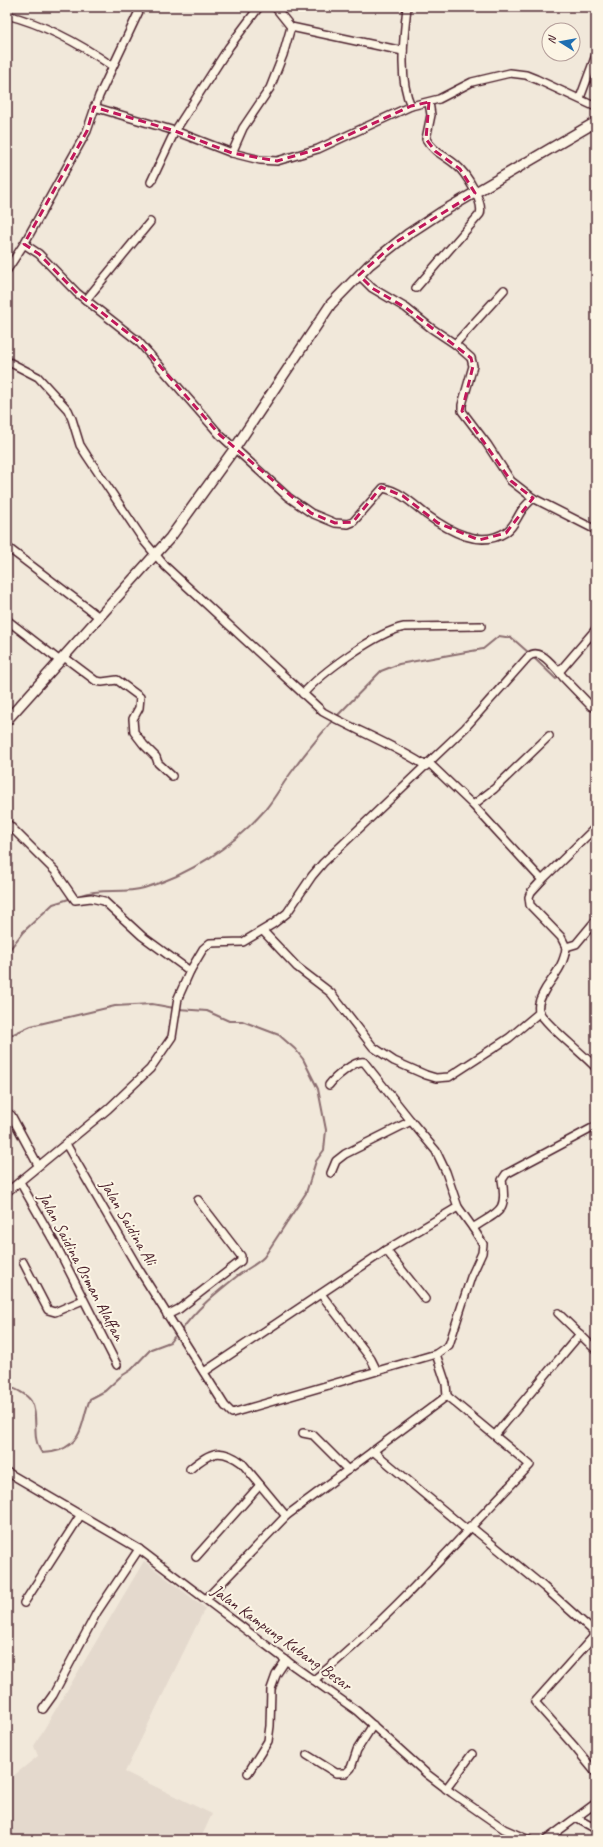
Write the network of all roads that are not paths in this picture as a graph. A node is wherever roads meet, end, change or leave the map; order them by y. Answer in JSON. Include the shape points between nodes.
{"nodes":[{"id":1,"x":141,"y":7,"type":"edge"},
{"id":2,"x":259,"y":7,"type":"edge"},
{"id":3,"x":275,"y":7,"type":"edge"},
{"id":4,"x":407,"y":7,"type":"edge"},
{"id":5,"x":7,"y":14,"type":"edge"},
{"id":6,"x":291,"y":27,"type":"junction"},
{"id":7,"x":403,"y":51,"type":"junction"},
{"id":8,"x":596,"y":55,"type":"edge"},
{"id":9,"x":112,"y":66,"type":"junction"},
{"id":10,"x":580,"y":98,"type":"junction"},
{"id":11,"x":429,"y":102,"type":"junction"},
{"id":12,"x":411,"y":106,"type":"junction"},
{"id":13,"x":94,"y":107,"type":"junction"},
{"id":14,"x":596,"y":107,"type":"edge"},
{"id":15,"x":596,"y":122,"type":"edge"},
{"id":16,"x":175,"y":131,"type":"junction"},
{"id":17,"x":232,"y":153,"type":"junction"},
{"id":18,"x":151,"y":182,"type":"dead end"},
{"id":19,"x":475,"y":193,"type":"junction"},
{"id":20,"x":150,"y":222,"type":"dead end"},
{"id":21,"x":24,"y":244,"type":"junction"},
{"id":22,"x":7,"y":270,"type":"edge"},
{"id":23,"x":359,"y":275,"type":"junction"},
{"id":24,"x":416,"y":288,"type":"dead end"},
{"id":25,"x":504,"y":290,"type":"dead end"},
{"id":26,"x":86,"y":300,"type":"junction"},
{"id":27,"x":455,"y":344,"type":"junction"},
{"id":28,"x":7,"y":361,"type":"edge"},
{"id":29,"x":235,"y":448,"type":"junction"},
{"id":30,"x":533,"y":498,"type":"junction"},
{"id":31,"x":596,"y":530,"type":"edge"},
{"id":32,"x":7,"y":547,"type":"edge"},
{"id":33,"x":155,"y":555,"type":"junction"},
{"id":34,"x":99,"y":617,"type":"junction"},
{"id":35,"x":7,"y":620,"type":"edge"},
{"id":36,"x":481,"y":626,"type":"dead end"},
{"id":37,"x":596,"y":629,"type":"edge"},
{"id":38,"x":62,"y":659,"type":"junction"},
{"id":39,"x":560,"y":672,"type":"junction"},
{"id":40,"x":303,"y":694,"type":"junction"},
{"id":41,"x":596,"y":708,"type":"edge"},
{"id":42,"x":7,"y":720,"type":"edge"},
{"id":43,"x":549,"y":736,"type":"dead end"},
{"id":44,"x":427,"y":764,"type":"junction"},
{"id":45,"x":172,"y":776,"type":"dead end"},
{"id":46,"x":473,"y":805,"type":"junction"},
{"id":47,"x":7,"y":823,"type":"edge"},
{"id":48,"x":596,"y":827,"type":"edge"},
{"id":49,"x":542,"y":880,"type":"junction"},
{"id":50,"x":596,"y":920,"type":"edge"},
{"id":51,"x":263,"y":931,"type":"junction"},
{"id":52,"x":566,"y":947,"type":"junction"},
{"id":53,"x":190,"y":971,"type":"junction"},
{"id":54,"x":540,"y":1012,"type":"junction"},
{"id":55,"x":596,"y":1068,"type":"edge"},
{"id":56,"x":329,"y":1085,"type":"dead end"},
{"id":57,"x":11,"y":1115,"type":"dead end"},
{"id":58,"x":411,"y":1121,"type":"junction"},
{"id":59,"x":596,"y":1126,"type":"edge"},
{"id":60,"x":66,"y":1144,"type":"junction"},
{"id":61,"x":38,"y":1166,"type":"junction"},
{"id":62,"x":331,"y":1173,"type":"dead end"},
{"id":63,"x":20,"y":1182,"type":"junction"},
{"id":64,"x":7,"y":1192,"type":"edge"},
{"id":65,"x":198,"y":1200,"type":"dead end"},
{"id":66,"x":458,"y":1207,"type":"junction"},
{"id":67,"x":473,"y":1228,"type":"junction"},
{"id":68,"x":386,"y":1250,"type":"junction"},
{"id":69,"x":23,"y":1262,"type":"dead end"},
{"id":70,"x":321,"y":1294,"type":"junction"},
{"id":71,"x":425,"y":1299,"type":"dead end"},
{"id":72,"x":83,"y":1300,"type":"junction"},
{"id":73,"x":558,"y":1313,"type":"dead end"},
{"id":74,"x":167,"y":1315,"type":"junction"},
{"id":75,"x":580,"y":1334,"type":"junction"},
{"id":76,"x":596,"y":1350,"type":"edge"},
{"id":77,"x":436,"y":1354,"type":"junction"},
{"id":78,"x":117,"y":1365,"type":"dead end"},
{"id":79,"x":377,"y":1371,"type":"junction"},
{"id":80,"x":204,"y":1372,"type":"junction"},
{"id":81,"x":447,"y":1396,"type":"junction"},
{"id":82,"x":303,"y":1433,"type":"dead end"},
{"id":83,"x":495,"y":1435,"type":"junction"},
{"id":84,"x":373,"y":1451,"type":"junction"},
{"id":85,"x":190,"y":1469,"type":"dead end"},
{"id":86,"x":348,"y":1470,"type":"junction"},
{"id":87,"x":7,"y":1472,"type":"edge"},
{"id":88,"x":260,"y":1485,"type":"junction"},
{"id":89,"x":80,"y":1516,"type":"junction"},
{"id":90,"x":286,"y":1516,"type":"junction"},
{"id":91,"x":468,"y":1528,"type":"junction"},
{"id":92,"x":139,"y":1549,"type":"junction"},
{"id":93,"x":196,"y":1557,"type":"dead end"},
{"id":94,"x":206,"y":1599,"type":"junction"},
{"id":95,"x":24,"y":1603,"type":"dead end"},
{"id":96,"x":286,"y":1660,"type":"junction"},
{"id":97,"x":314,"y":1680,"type":"junction"},
{"id":98,"x":43,"y":1709,"type":"dead end"},
{"id":99,"x":374,"y":1725,"type":"junction"},
{"id":100,"x":472,"y":1754,"type":"dead end"},
{"id":101,"x":307,"y":1755,"type":"dead end"},
{"id":102,"x":248,"y":1773,"type":"dead end"},
{"id":103,"x":596,"y":1773,"type":"edge"},
{"id":104,"x":446,"y":1789,"type":"junction"},
{"id":105,"x":596,"y":1803,"type":"edge"},
{"id":106,"x":576,"y":1818,"type":"junction"},
{"id":107,"x":596,"y":1829,"type":"edge"},
{"id":108,"x":529,"y":1840,"type":"edge"},
{"id":109,"x":546,"y":1840,"type":"edge"}],
"edges":[{"from":1,"to":9,"type":"street"},
{"from":2,"to":16,"type":"street","via":[[213,71]]},
{"from":3,"to":6,"type":"street"},
{"from":4,"to":7,"type":"street"},
{"from":5,"to":9,"type":"street","via":[[37,23],[60,34]]},
{"from":6,"to":7,"type":"street"},
{"from":6,"to":17,"type":"street","via":[[270,88],[243,128]]},
{"from":7,"to":12,"type":"street","via":[[405,91]]},
{"from":8,"to":10,"type":"street"},
{"from":9,"to":13,"type":"street"},
{"from":10,"to":11,"type":"street","via":[[526,75],[510,73],[472,82]]},
{"from":10,"to":14,"type":"street"},
{"from":11,"to":12,"type":"street"},
{"from":11,"to":19,"type":"street","via":[[430,115],[426,139],[435,151],[460,169]]},
{"from":12,"to":17,"type":"street","via":[[344,138],[285,160],[260,160]]},
{"from":13,"to":16,"type":"street"},
{"from":13,"to":21,"type":"street","via":[[86,132]]},
{"from":15,"to":19,"type":"street"},
{"from":16,"to":17,"type":"street"},
{"from":16,"to":18,"type":"street"},
{"from":19,"to":23,"type":"street","via":[[396,242]]},
{"from":19,"to":24,"type":"street","via":[[481,205],[480,214]]},
{"from":20,"to":26,"type":"street"},
{"from":21,"to":22,"type":"street"},
{"from":21,"to":26,"type":"street","via":[[39,254]]},
{"from":23,"to":27,"type":"street","via":[[372,288],[406,308]]},
{"from":23,"to":29,"type":"street","via":[[331,304]]},
{"from":25,"to":27,"type":"street"},
{"from":26,"to":29,"type":"street","via":[[138,341],[220,435]]},
{"from":27,"to":30,"type":"street","via":[[473,362],[462,411],[511,481]]},
{"from":28,"to":33,"type":"street","via":[[38,377],[68,410],[80,445]]},
{"from":29,"to":30,"type":"street","via":[[300,506],[322,519],[341,525],[353,522],[382,488],[403,496],[438,523],[479,540],[487,539],[511,528]]},
{"from":29,"to":33,"type":"street"},
{"from":30,"to":31,"type":"street"},
{"from":32,"to":34,"type":"street"},
{"from":33,"to":34,"type":"street"},
{"from":33,"to":40,"type":"street","via":[[186,587]]},
{"from":34,"to":38,"type":"street"},
{"from":35,"to":38,"type":"street"},
{"from":36,"to":40,"type":"street","via":[[395,629],[354,653],[313,682]]},
{"from":37,"to":39,"type":"street"},
{"from":38,"to":42,"type":"street"},
{"from":38,"to":45,"type":"street","via":[[96,681],[117,680],[140,697],[139,708],[133,720],[134,732],[156,757],[158,763]]},
{"from":39,"to":41,"type":"street","via":[[591,706]]},
{"from":39,"to":44,"type":"street","via":[[540,654],[532,655],[465,728]]},
{"from":40,"to":44,"type":"street","via":[[323,712]]},
{"from":43,"to":46,"type":"street","via":[[494,789]]},
{"from":44,"to":46,"type":"street"},
{"from":44,"to":51,"type":"street","via":[[323,863],[287,913]]},
{"from":46,"to":49,"type":"street"},
{"from":47,"to":53,"type":"street","via":[[55,871],[75,900],[91,898],[104,901],[142,936]]},
{"from":48,"to":49,"type":"street"},
{"from":49,"to":52,"type":"street","via":[[531,892],[530,905],[561,937]]},
{"from":50,"to":52,"type":"street","via":[[576,944]]},
{"from":51,"to":53,"type":"street","via":[[243,942],[206,945],[199,952]]},
{"from":51,"to":54,"type":"street","via":[[297,967],[331,993],[373,1047],[394,1061],[436,1078],[449,1077],[509,1038]]},
{"from":52,"to":54,"type":"street","via":[[562,964],[542,993],[539,1001]]},
{"from":53,"to":60,"type":"street","via":[[176,1005],[172,1037],[150,1069]]},
{"from":54,"to":55,"type":"street"},
{"from":56,"to":58,"type":"street","via":[[356,1063],[364,1062]]},
{"from":57,"to":61,"type":"street"},
{"from":58,"to":62,"type":"street","via":[[345,1154],[336,1161]]},
{"from":58,"to":66,"type":"street","via":[[436,1151]]},
{"from":59,"to":67,"type":"street","via":[[506,1174],[502,1180],[505,1199],[503,1206]]},
{"from":60,"to":61,"type":"street"},
{"from":60,"to":74,"type":"street","name":"Jalan Saidina Ali"},
{"from":61,"to":63,"type":"street"},
{"from":63,"to":64,"type":"street"},
{"from":63,"to":72,"type":"street","name":"Jalan Saidina Osman Alaffan","via":[[57,1247]]},
{"from":65,"to":74,"type":"street","via":[[240,1256],[241,1261],[179,1309]]},
{"from":66,"to":67,"type":"street"},
{"from":66,"to":68,"type":"street"},
{"from":67,"to":77,"type":"street","via":[[482,1244],[482,1253],[471,1277],[449,1345]]},
{"from":68,"to":70,"type":"street"},
{"from":68,"to":71,"type":"street"},
{"from":69,"to":72,"type":"street","via":[[48,1310],[55,1312]]},
{"from":70,"to":79,"type":"street","via":[[371,1359]]},
{"from":70,"to":80,"type":"street"},
{"from":72,"to":78,"type":"street","name":"Jalan Saidina Osman Alaffan"},
{"from":73,"to":75,"type":"street"},
{"from":74,"to":80,"type":"street","name":"Jalan Saidina Ali"},
{"from":75,"to":76,"type":"street"},
{"from":75,"to":83,"type":"street"},
{"from":77,"to":79,"type":"street"},
{"from":77,"to":81,"type":"street","via":[[446,1384]]},
{"from":79,"to":80,"type":"street","name":"Jalan Saidina Ali","via":[[232,1413]]},
{"from":81,"to":83,"type":"street"},
{"from":81,"to":84,"type":"street"},
{"from":82,"to":86,"type":"street","via":[[313,1435]]},
{"from":83,"to":91,"type":"street","via":[[530,1465]]},
{"from":84,"to":86,"type":"street"},
{"from":84,"to":91,"type":"street"},
{"from":85,"to":88,"type":"street","via":[[218,1452],[225,1452],[242,1463]]},
{"from":86,"to":90,"type":"street"},
{"from":87,"to":89,"type":"street","name":"Jalan Kampung Kubang Besar"},
{"from":88,"to":90,"type":"street"},
{"from":88,"to":93,"type":"street"},
{"from":89,"to":92,"type":"street","name":"Jalan Kampung Kubang Besar"},
{"from":89,"to":95,"type":"street"},
{"from":90,"to":94,"type":"street"},
{"from":91,"to":97,"type":"street","via":[[345,1655]]},
{"from":91,"to":103,"type":"street","via":[[544,1587],[593,1631],[593,1637],[535,1702]]},
{"from":92,"to":94,"type":"street","name":"Jalan Kampung Kubang Besar"},
{"from":92,"to":98,"type":"street","via":[[97,1612],[54,1696]]},
{"from":94,"to":96,"type":"street","name":"Jalan Kampung Kubang Besar"},
{"from":96,"to":97,"type":"street","name":"Jalan Kampung Kubang Besar"},
{"from":96,"to":102,"type":"street","via":[[270,1689],[268,1741]]},
{"from":97,"to":99,"type":"street","name":"Jalan Kampung Kubang Besar"},
{"from":99,"to":101,"type":"street","via":[[357,1750],[351,1768],[346,1773],[336,1773]]},
{"from":99,"to":104,"type":"street","name":"Jalan Kampung Kubang Besar","via":[[426,1774]]},
{"from":100,"to":104,"type":"street"},
{"from":104,"to":108,"type":"street","name":"Jalan Kampung Kubang Besar","via":[[504,1829]]},
{"from":105,"to":106,"type":"street"},
{"from":106,"to":107,"type":"street"},
{"from":106,"to":109,"type":"street"}]}
